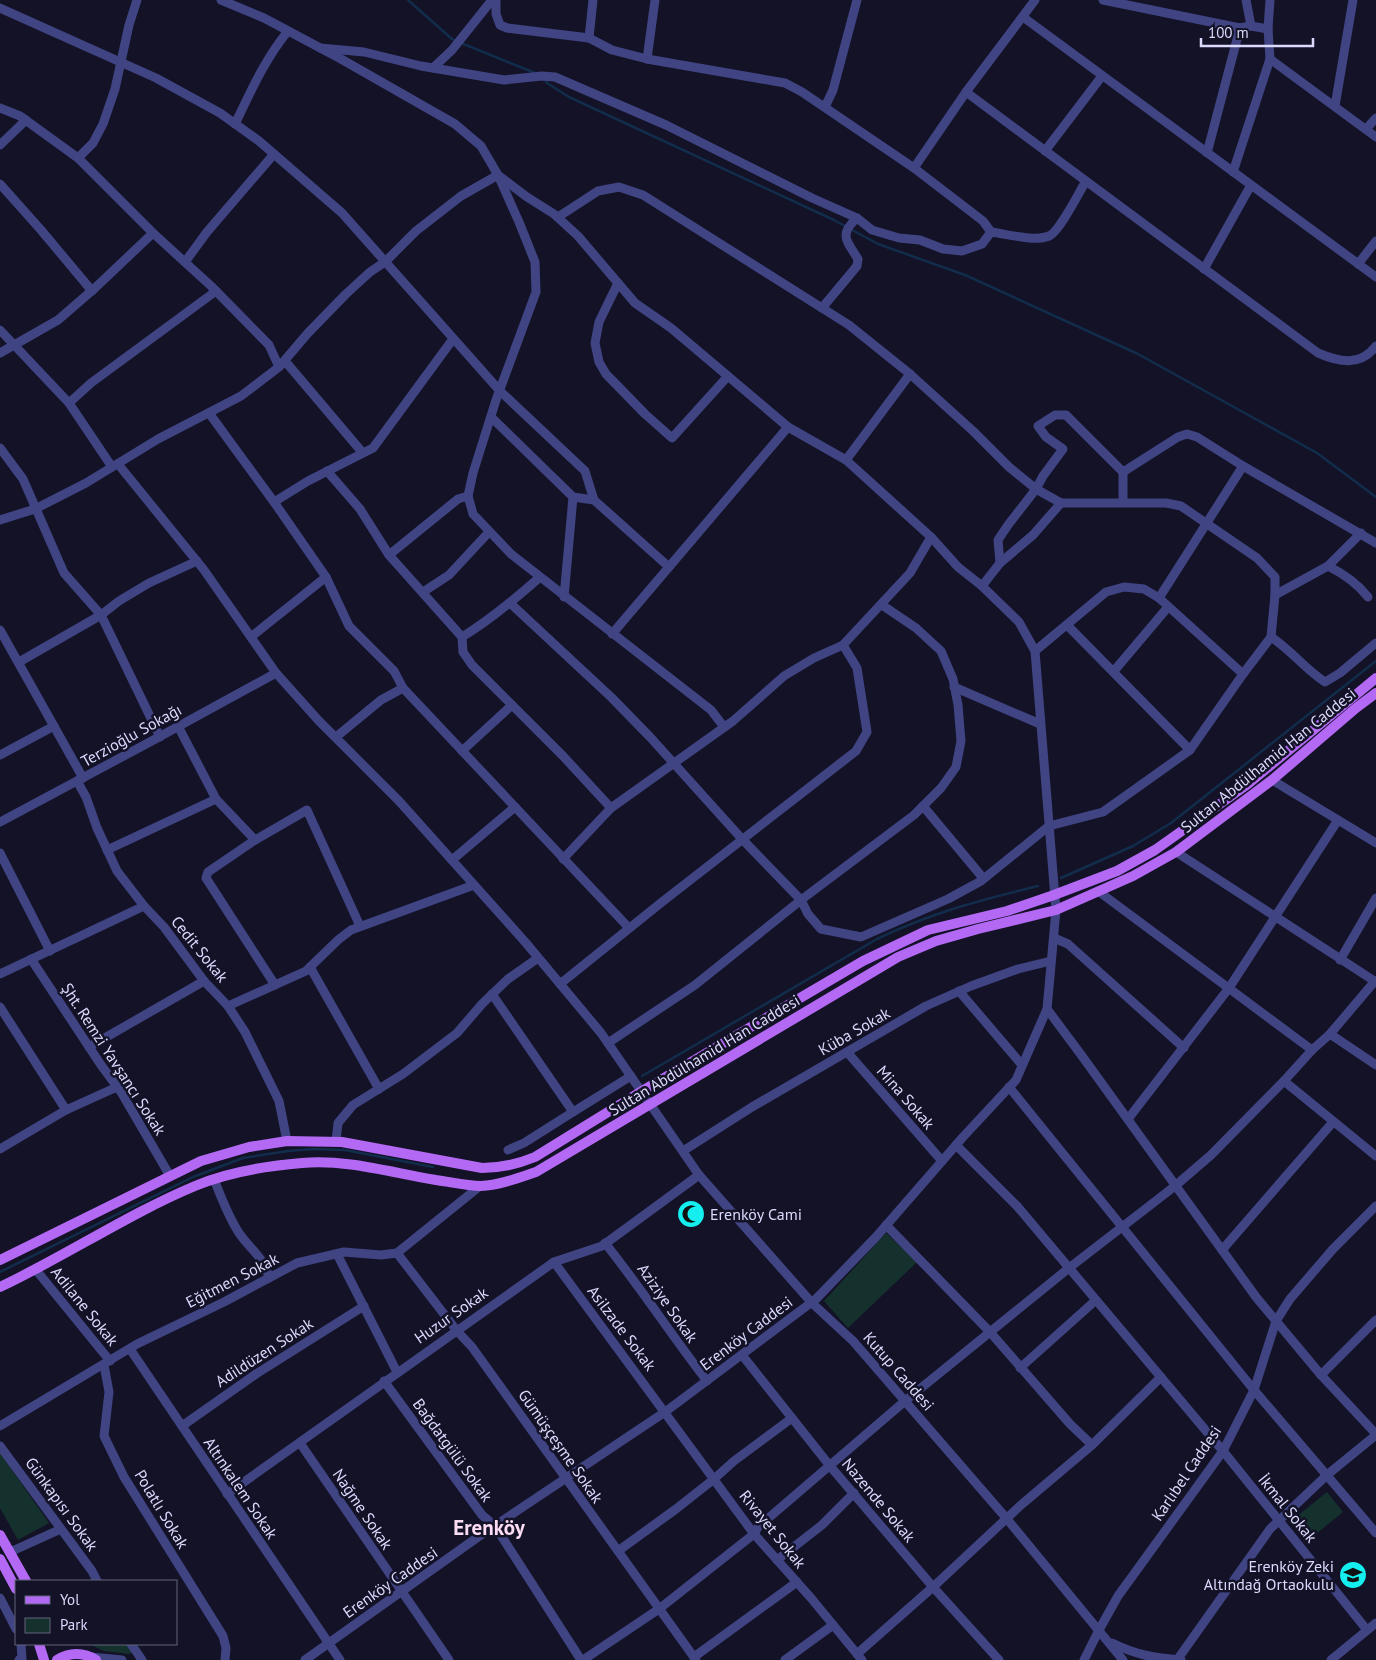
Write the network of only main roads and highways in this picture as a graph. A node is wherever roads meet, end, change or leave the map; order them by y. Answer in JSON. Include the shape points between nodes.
{"nodes":[{"id":1,"x":1376,"y":678,"type":"edge"},
{"id":2,"x":1376,"y":693,"type":"edge"},
{"id":3,"x":0,"y":1260,"type":"edge"},
{"id":4,"x":0,"y":1286,"type":"edge"},
{"id":5,"x":0,"y":1535,"type":"edge"},
{"id":6,"x":0,"y":1559,"type":"edge"},
{"id":7,"x":25,"y":1580,"type":"edge"},
{"id":8,"x":15,"y":1587,"type":"edge"},
{"id":9,"x":39,"y":1645,"type":"edge"},
{"id":10,"x":71,"y":1645,"type":"edge"},
{"id":11,"x":89,"y":1657,"type":"edge"},
{"id":12,"x":44,"y":1660,"type":"edge"},
{"id":13,"x":56,"y":1660,"type":"edge"}],
"edges":[{"from":1,"to":3,"type":"main road","name":"Sultan Abdülhamid Han Caddesi","via":[[1248,784],[1170,840],[1117,870],[1054,895],[1007,911],[928,930],[864,961],[520,1164],[482,1168],[336,1141],[287,1141],[200,1161]]},
{"from":2,"to":4,"type":"main road","name":"Sultan Abdülhamid Han Caddesi","via":[[1272,780],[1176,852],[1133,876],[1056,910],[952,936],[898,957],[536,1172],[501,1184],[480,1186],[330,1163],[253,1169],[195,1186]]},
{"from":5,"to":7,"type":"main road"},
{"from":6,"to":8,"type":"main road"},
{"from":9,"to":12,"type":"main road"},
{"from":10,"to":11,"type":"main road"},
{"from":11,"to":13,"type":"main road","via":[[71,1654]]}]}
